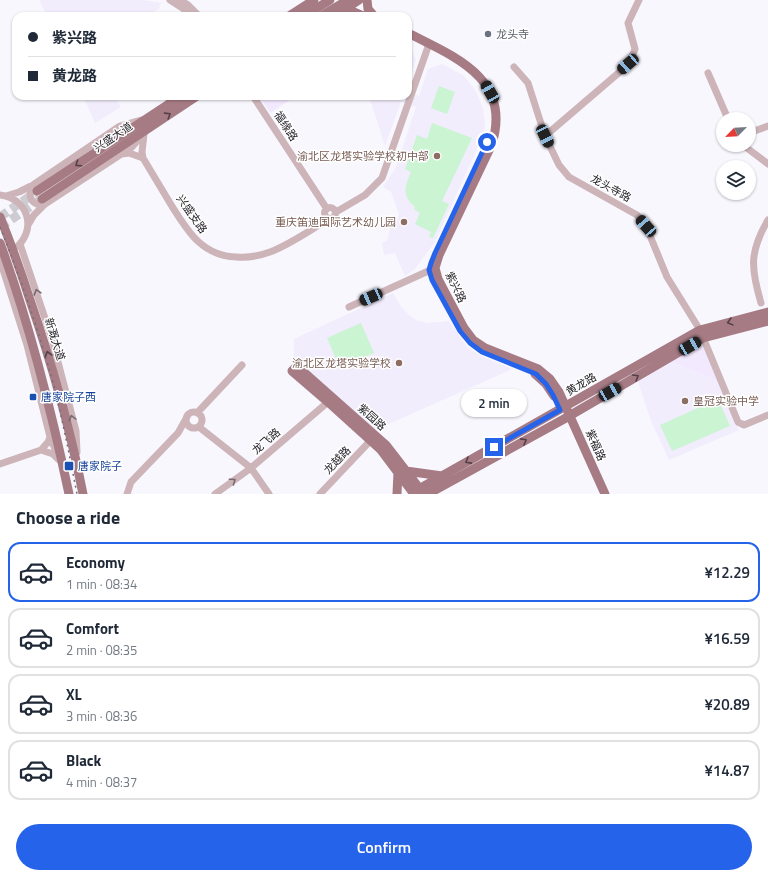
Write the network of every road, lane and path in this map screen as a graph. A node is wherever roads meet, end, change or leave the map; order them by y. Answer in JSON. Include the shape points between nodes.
{"nodes":[{"id":1,"x":170,"y":0,"type":"edge"},
{"id":2,"x":180,"y":0,"type":"edge"},
{"id":3,"x":189,"y":0,"type":"edge"},
{"id":4,"x":314,"y":0,"type":"edge"},
{"id":5,"x":330,"y":0,"type":"edge"},
{"id":6,"x":348,"y":0,"type":"edge"},
{"id":7,"x":359,"y":0,"type":"edge"},
{"id":8,"x":367,"y":0,"type":"edge"},
{"id":9,"x":639,"y":0,"type":"edge"},
{"id":10,"x":187,"y":12,"type":"edge"},
{"id":11,"x":195,"y":12,"type":"edge"},
{"id":12,"x":201,"y":12,"type":"edge"},
{"id":13,"x":294,"y":12,"type":"edge"},
{"id":14,"x":310,"y":12,"type":"edge"},
{"id":15,"x":328,"y":12,"type":"edge"},
{"id":16,"x":340,"y":12,"type":"edge"},
{"id":17,"x":343,"y":12,"type":"edge"},
{"id":18,"x":354,"y":12,"type":"edge"},
{"id":19,"x":371,"y":12,"type":"edge"},
{"id":20,"x":412,"y":36,"type":"edge"},
{"id":21,"x":412,"y":41,"type":"edge"},
{"id":22,"x":428,"y":47,"type":"junction"},
{"id":23,"x":514,"y":66,"type":"dead end"},
{"id":24,"x":708,"y":74,"type":"dead end"},
{"id":25,"x":412,"y":93,"type":"edge"},
{"id":26,"x":176,"y":100,"type":"edge"},
{"id":27,"x":190,"y":100,"type":"edge"},
{"id":28,"x":256,"y":100,"type":"edge"},
{"id":29,"x":409,"y":100,"type":"edge"},
{"id":30,"x":725,"y":112,"type":"edge"},
{"id":31,"x":149,"y":122,"type":"junction"},
{"id":32,"x":768,"y":126,"type":"edge"},
{"id":33,"x":756,"y":130,"type":"edge"},
{"id":34,"x":144,"y":134,"type":"junction"},
{"id":35,"x":545,"y":136,"type":"junction"},
{"id":36,"x":753,"y":152,"type":"edge"},
{"id":37,"x":122,"y":154,"type":"junction"},
{"id":38,"x":143,"y":158,"type":"junction"},
{"id":39,"x":768,"y":164,"type":"edge"},
{"id":40,"x":39,"y":195,"type":"junction"},
{"id":41,"x":3,"y":196,"type":"edge"},
{"id":42,"x":327,"y":208,"type":"junction"},
{"id":43,"x":336,"y":212,"type":"junction"},
{"id":44,"x":0,"y":217,"type":"edge"},
{"id":45,"x":329,"y":218,"type":"junction"},
{"id":46,"x":768,"y":220,"type":"edge"},
{"id":47,"x":28,"y":225,"type":"junction"},
{"id":48,"x":0,"y":243,"type":"edge"},
{"id":49,"x":20,"y":244,"type":"junction"},
{"id":50,"x":0,"y":253,"type":"edge"},
{"id":51,"x":0,"y":260,"type":"edge"},
{"id":52,"x":432,"y":269,"type":"junction"},
{"id":53,"x":30,"y":271,"type":"junction"},
{"id":54,"x":0,"y":272,"type":"edge"},
{"id":55,"x":6,"y":279,"type":"junction"},
{"id":56,"x":761,"y":303,"type":"junction"},
{"id":57,"x":349,"y":307,"type":"dead end"},
{"id":58,"x":768,"y":310,"type":"edge"},
{"id":59,"x":756,"y":315,"type":"junction"},
{"id":60,"x":768,"y":321,"type":"edge"},
{"id":61,"x":702,"y":334,"type":"junction"},
{"id":62,"x":242,"y":365,"type":"dead end"},
{"id":63,"x":328,"y":402,"type":"junction"},
{"id":64,"x":563,"y":408,"type":"junction"},
{"id":65,"x":197,"y":413,"type":"junction"},
{"id":66,"x":768,"y":415,"type":"edge"},
{"id":67,"x":187,"y":417,"type":"junction"},
{"id":68,"x":567,"y":417,"type":"junction"},
{"id":69,"x":555,"y":424,"type":"junction"},
{"id":70,"x":199,"y":427,"type":"junction"},
{"id":71,"x":192,"y":428,"type":"junction"},
{"id":72,"x":569,"y":428,"type":"junction"},
{"id":73,"x":178,"y":433,"type":"junction"},
{"id":74,"x":53,"y":437,"type":"junction"},
{"id":75,"x":371,"y":440,"type":"junction"},
{"id":76,"x":41,"y":450,"type":"junction"},
{"id":77,"x":60,"y":460,"type":"junction"},
{"id":78,"x":0,"y":464,"type":"edge"},
{"id":79,"x":251,"y":468,"type":"junction"},
{"id":80,"x":78,"y":470,"type":"junction"},
{"id":81,"x":64,"y":471,"type":"junction"},
{"id":82,"x":402,"y":472,"type":"junction"},
{"id":83,"x":443,"y":481,"type":"junction"},
{"id":84,"x":417,"y":493,"type":"edge"},
{"id":85,"x":69,"y":494,"type":"edge"},
{"id":86,"x":83,"y":494,"type":"edge"},
{"id":87,"x":127,"y":494,"type":"edge"},
{"id":88,"x":215,"y":494,"type":"edge"},
{"id":89,"x":269,"y":494,"type":"edge"},
{"id":90,"x":320,"y":494,"type":"edge"},
{"id":91,"x":397,"y":494,"type":"edge"},
{"id":92,"x":428,"y":494,"type":"edge"},
{"id":93,"x":440,"y":494,"type":"edge"},
{"id":94,"x":602,"y":494,"type":"edge"}],
"edges":[{"from":1,"to":10,"type":"street"},
{"from":2,"to":11,"type":"street"},
{"from":3,"to":12,"type":"street"},
{"from":4,"to":13,"type":"main road"},
{"from":5,"to":14,"type":"main road"},
{"from":6,"to":15,"type":"main road"},
{"from":7,"to":16,"type":"main road"},
{"from":8,"to":19,"type":"main road"},
{"from":9,"to":35,"type":"street","via":[[628,23],[635,49],[628,64]]},
{"from":17,"to":18,"type":"main road"},
{"from":20,"to":22,"type":"main road","name":"紫兴路"},
{"from":21,"to":22,"type":"main road","name":"紫兴路"},
{"from":22,"to":25,"type":"street"},
{"from":22,"to":52,"type":"main road","name":"紫兴路","via":[[457,65],[476,81],[484,94],[490,121],[487,142],[435,253],[431,263]]},
{"from":23,"to":35,"type":"street","name":"龙头寺路","via":[[528,83]]},
{"from":24,"to":30,"type":"street"},
{"from":26,"to":31,"type":"main road","name":"兴盛大道"},
{"from":31,"to":27,"type":"main road","name":"兴盛大道","one_way":true},
{"from":28,"to":42,"type":"street","name":"福缘路"},
{"from":29,"to":43,"type":"street","via":[[382,178],[365,195]]},
{"from":31,"to":34,"type":"street"},
{"from":31,"to":40,"type":"main road","name":"兴盛大道"},
{"from":31,"to":40,"type":"street","via":[[120,126]]},
{"from":32,"to":33,"type":"street"},
{"from":34,"to":37,"type":"street"},
{"from":34,"to":38,"type":"street"},
{"from":35,"to":61,"type":"street","name":"龙头寺路","via":[[559,165],[569,177],[637,215],[646,226],[667,277]]},
{"from":36,"to":39,"type":"street"},
{"from":37,"to":38,"type":"street"},
{"from":37,"to":40,"type":"street"},
{"from":38,"to":45,"type":"street","name":"兴盛支路","via":[[191,235],[220,255],[252,258],[262,255],[281,247]]},
{"from":40,"to":41,"type":"street","via":[[19,192]]},
{"from":40,"to":47,"type":"street","via":[[34,215]]},
{"from":41,"to":47,"type":"street","via":[[15,200],[22,206],[27,215]]},
{"from":42,"to":43,"type":"street","via":[[333,208]]},
{"from":42,"to":45,"type":"street","name":"福缘路","via":[[324,214]]},
{"from":43,"to":45,"type":"street","via":[[333,218]]},
{"from":80,"to":44,"type":"main road","name":"新溉大道","one_way":true,"via":[[44,341]]},
{"from":46,"to":56,"type":"street","via":[[759,235],[754,253],[753,267]]},
{"from":47,"to":49,"type":"street","via":[[27,233]]},
{"from":48,"to":74,"type":"main road","name":"新溉大道","via":[[34,344]]},
{"from":49,"to":50,"type":"street","via":[[8,252]]},
{"from":49,"to":53,"type":"street","name":"新溉大道"},
{"from":51,"to":55,"type":"street","name":"新溉大道"},
{"from":52,"to":57,"type":"street"},
{"from":52,"to":64,"type":"main road","name":"紫兴路","via":[[432,280],[460,331],[470,343],[482,352],[536,374]]},
{"from":53,"to":55,"type":"street","via":[[20,266],[12,268]]},
{"from":80,"to":53,"type":"street","name":"新溉大道","one_way":true,"via":[[76,431],[52,339]]},
{"from":54,"to":55,"type":"street"},
{"from":55,"to":74,"type":"street","name":"新溉大道"},
{"from":56,"to":58,"type":"street"},
{"from":56,"to":59,"type":"street"},
{"from":58,"to":59,"type":"main road","name":"黄龙路"},
{"from":59,"to":61,"type":"main road","name":"黄龙路","one_way":true},
{"from":60,"to":61,"type":"main road","name":"黄龙路"},
{"from":61,"to":64,"type":"main road","name":"黄龙路"},
{"from":61,"to":66,"type":"street","name":"龙头寺路","via":[[738,422],[744,425]]},
{"from":68,"to":61,"type":"main road","name":"黄龙路","one_way":true},
{"from":62,"to":65,"type":"street"},
{"from":63,"to":75,"type":"main road","name":"紫园路"},
{"from":63,"to":79,"type":"street","name":"龙飞路"},
{"from":63,"to":82,"type":"main road","name":"紫园路","via":[[295,369],[386,445]]},
{"from":64,"to":68,"type":"main road","name":"紫福路"},
{"from":64,"to":83,"type":"main road","name":"黄龙路","one_way":true},
{"from":65,"to":67,"type":"street","via":[[190,413]]},
{"from":65,"to":70,"type":"street","via":[[202,420]]},
{"from":67,"to":71,"type":"street","via":[[186,422]]},
{"from":67,"to":73,"type":"street"},
{"from":68,"to":69,"type":"main road","name":"黄龙路"},
{"from":68,"to":72,"type":"main road","name":"紫福路"},
{"from":68,"to":94,"type":"main road","name":"紫福路"},
{"from":69,"to":72,"type":"main road"},
{"from":83,"to":69,"type":"main road","name":"黄龙路","one_way":true},
{"from":70,"to":71,"type":"street"},
{"from":70,"to":79,"type":"street"},
{"from":71,"to":73,"type":"street"},
{"from":72,"to":94,"type":"main road","name":"紫福路"},
{"from":73,"to":87,"type":"street","via":[[130,482]]},
{"from":74,"to":76,"type":"street"},
{"from":74,"to":77,"type":"street","name":"新溉大道"},
{"from":74,"to":81,"type":"main road","name":"新溉大道"},
{"from":75,"to":82,"type":"main road","name":"紫园路"},
{"from":75,"to":90,"type":"street","name":"龙越路"},
{"from":76,"to":77,"type":"street","via":[[53,454]]},
{"from":76,"to":78,"type":"street"},
{"from":77,"to":81,"type":"street","name":"新溉大道"},
{"from":88,"to":79,"type":"street","name":"龙飞路","one_way":true},
{"from":79,"to":89,"type":"street"},
{"from":80,"to":86,"type":"main road","name":"新溉大道"},
{"from":81,"to":85,"type":"main road","name":"新溉大道"},
{"from":82,"to":83,"type":"main road"},
{"from":82,"to":84,"type":"main road","name":"紫园路"},
{"from":82,"to":91,"type":"main road"},
{"from":83,"to":84,"type":"main road","name":"黄龙路"},
{"from":83,"to":92,"type":"main road","name":"黄龙路"},
{"from":83,"to":93,"type":"main road"}]}
